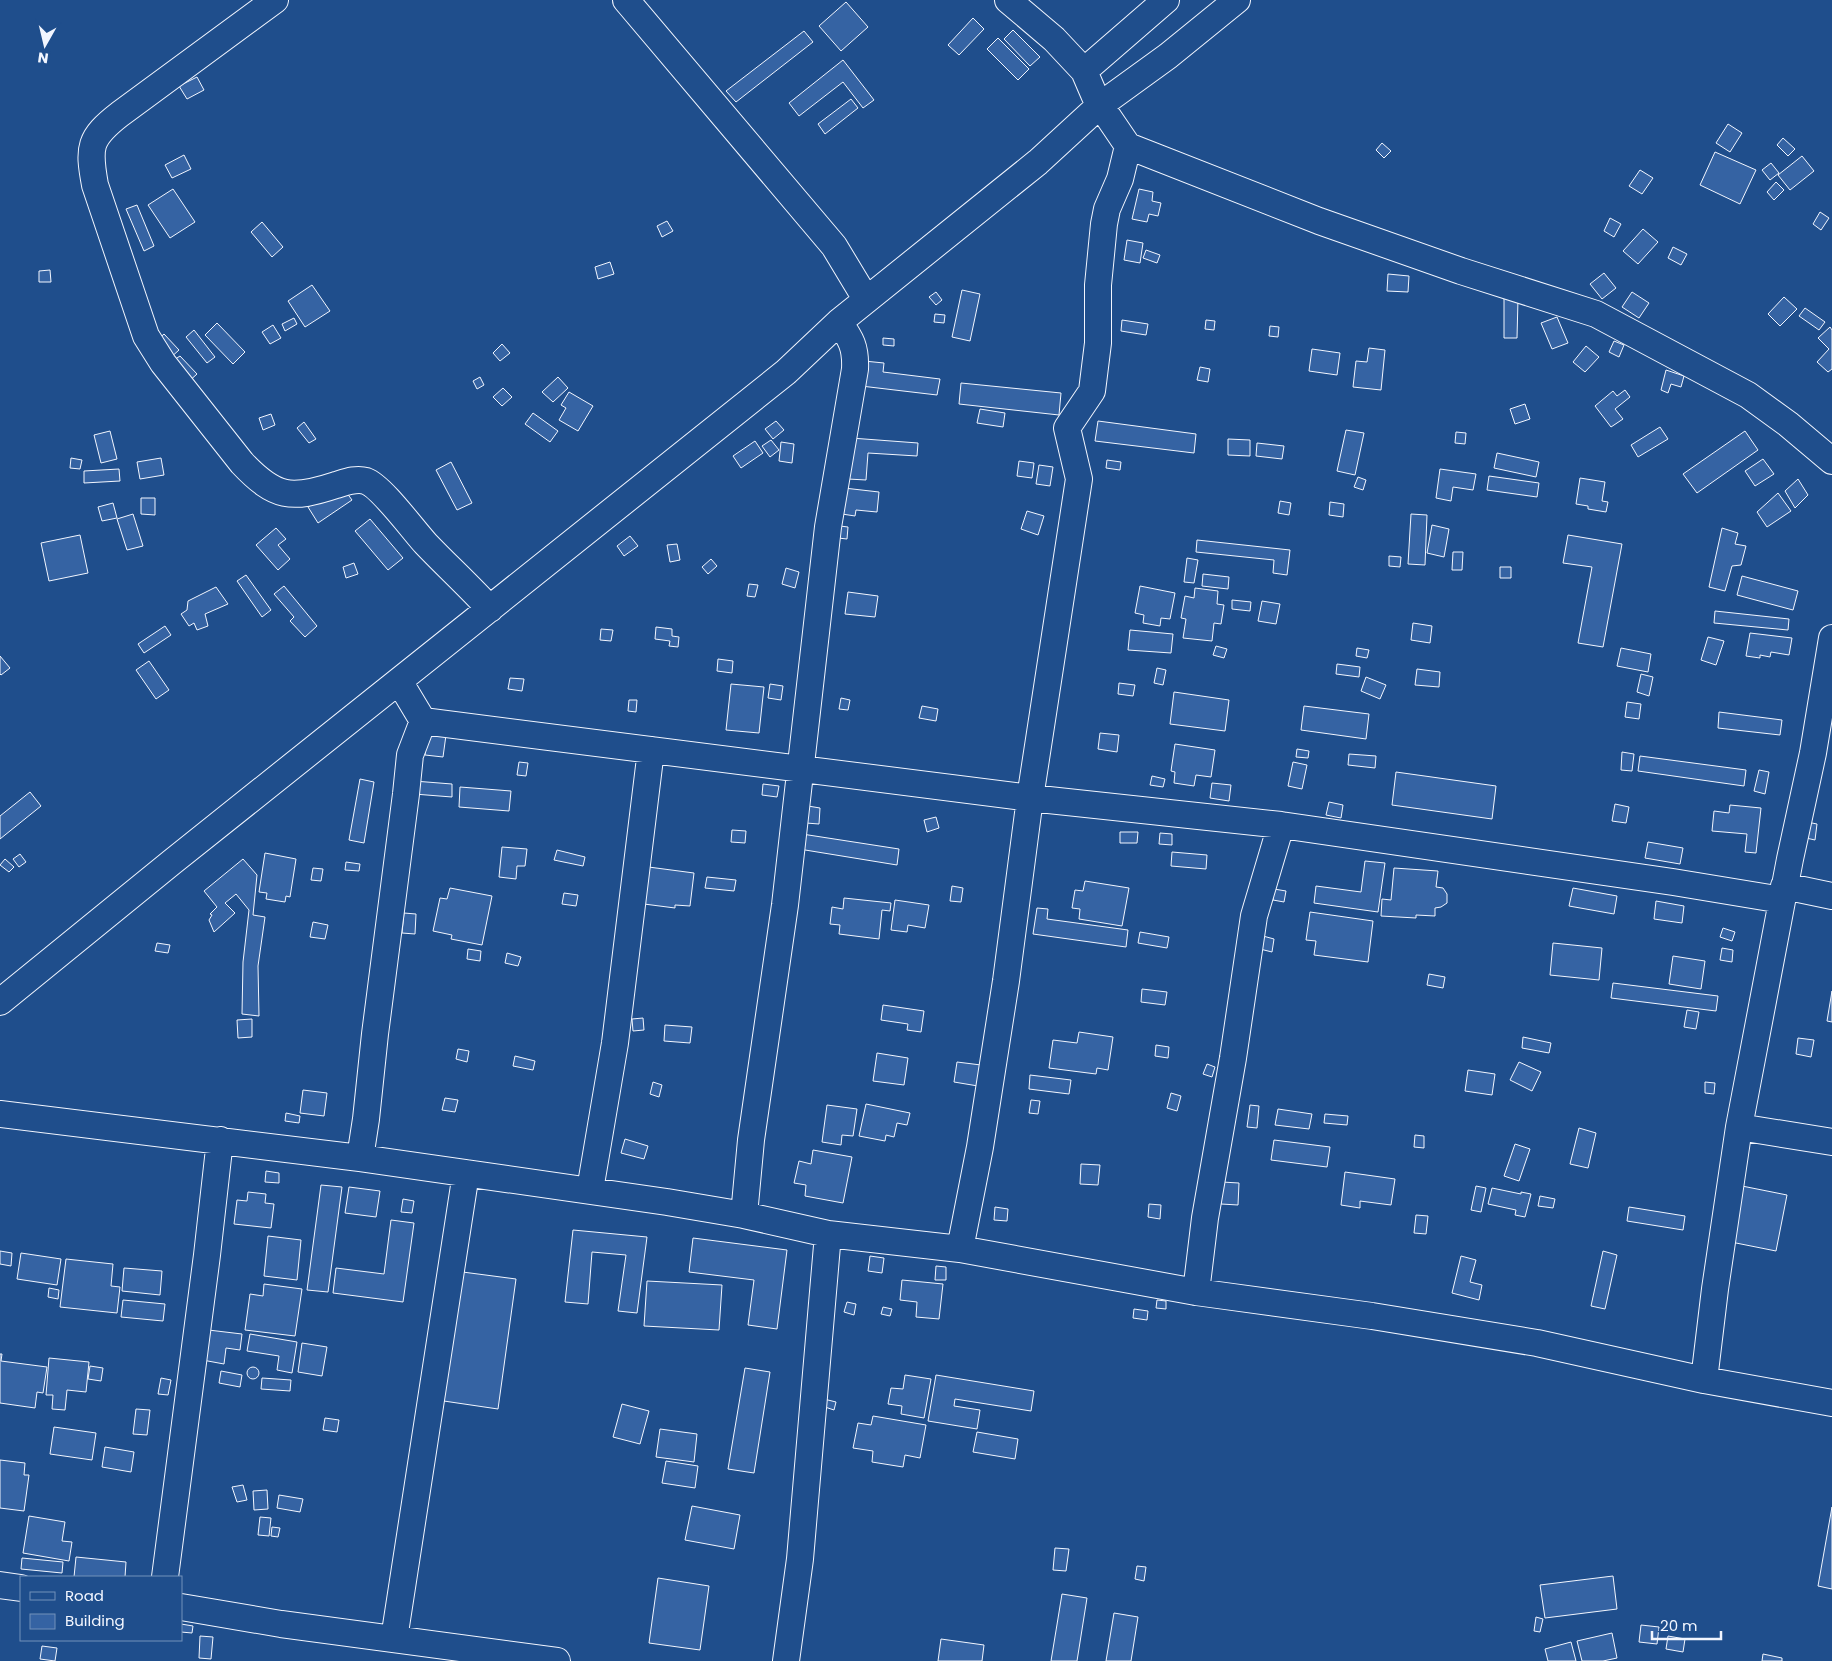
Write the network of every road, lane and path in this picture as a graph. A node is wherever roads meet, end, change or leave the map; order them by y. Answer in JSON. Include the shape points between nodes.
{"nodes":[{"id":1,"x":274,"y":0,"type":"edge"},
{"id":2,"x":626,"y":0,"type":"edge"},
{"id":3,"x":1008,"y":0,"type":"edge"},
{"id":4,"x":1166,"y":0,"type":"edge"},
{"id":5,"x":1237,"y":0,"type":"edge"},
{"id":6,"x":1084,"y":71,"type":"junction"},
{"id":7,"x":1099,"y":106,"type":"junction"},
{"id":8,"x":1128,"y":146,"type":"junction"},
{"id":9,"x":866,"y":299,"type":"junction"},
{"id":10,"x":839,"y":322,"type":"junction"},
{"id":11,"x":1832,"y":461,"type":"edge"},
{"id":12,"x":490,"y":609,"type":"junction"},
{"id":13,"x":1832,"y":638,"type":"edge"},
{"id":14,"x":399,"y":681,"type":"junction"},
{"id":15,"x":423,"y":721,"type":"junction"},
{"id":16,"x":651,"y":750,"type":"junction"},
{"id":17,"x":1823,"y":755,"type":"edge"},
{"id":18,"x":801,"y":770,"type":"junction"},
{"id":19,"x":1030,"y":798,"type":"junction"},
{"id":20,"x":1281,"y":825,"type":"junction"},
{"id":21,"x":1783,"y":893,"type":"junction"},
{"id":22,"x":1832,"y":896,"type":"edge"},
{"id":23,"x":0,"y":1002,"type":"edge"},
{"id":24,"x":0,"y":1114,"type":"edge"},
{"id":25,"x":1739,"y":1128,"type":"junction"},
{"id":26,"x":220,"y":1140,"type":"junction"},
{"id":27,"x":1832,"y":1142,"type":"edge"},
{"id":28,"x":360,"y":1158,"type":"junction"},
{"id":29,"x":466,"y":1173,"type":"junction"},
{"id":30,"x":590,"y":1190,"type":"junction"},
{"id":31,"x":744,"y":1215,"type":"junction"},
{"id":32,"x":828,"y":1234,"type":"junction"},
{"id":33,"x":960,"y":1249,"type":"junction"},
{"id":34,"x":1196,"y":1292,"type":"junction"},
{"id":35,"x":1704,"y":1380,"type":"junction"},
{"id":36,"x":1832,"y":1403,"type":"edge"},
{"id":37,"x":165,"y":1576,"type":"edge"},
{"id":38,"x":0,"y":1585,"type":"edge"},
{"id":39,"x":20,"y":1588,"type":"edge"},
{"id":40,"x":182,"y":1607,"type":"edge"},
{"id":41,"x":394,"y":1639,"type":"junction"},
{"id":42,"x":557,"y":1661,"type":"edge"},
{"id":43,"x":786,"y":1661,"type":"edge"}],
"edges":[{"from":1,"to":12,"type":"street","via":[[104,126],[95,138],[92,153],[95,185],[131,294],[146,336],[163,363],[256,478],[278,490],[298,495],[348,481],[366,481],[382,493],[426,544]]},
{"from":2,"to":9,"type":"street","via":[[834,246]]},
{"from":3,"to":6,"type":"street","via":[[1054,39]]},
{"from":4,"to":6,"type":"street"},
{"from":5,"to":7,"type":"street"},
{"from":6,"to":7,"type":"street"},
{"from":7,"to":8,"type":"street"},
{"from":7,"to":9,"type":"street","via":[[1038,162]]},
{"from":8,"to":11,"type":"street","via":[[1335,226],[1596,314],[1748,395]]},
{"from":8,"to":19,"type":"street","via":[[1104,224],[1098,285],[1098,343],[1092,391],[1067,428],[1079,479]]},
{"from":9,"to":10,"type":"street"},
{"from":10,"to":12,"type":"street","via":[[786,372]]},
{"from":10,"to":18,"type":"street","via":[[853,344],[856,358],[828,527]]},
{"from":12,"to":14,"type":"street"},
{"from":13,"to":17,"type":"street"},
{"from":14,"to":15,"type":"street"},
{"from":14,"to":23,"type":"street"},
{"from":15,"to":16,"type":"street"},
{"from":15,"to":28,"type":"street","via":[[408,764]]},
{"from":16,"to":18,"type":"street"},
{"from":16,"to":30,"type":"street","via":[[614,1043]]},
{"from":17,"to":21,"type":"street"},
{"from":18,"to":19,"type":"street"},
{"from":18,"to":31,"type":"street","via":[[751,1140]]},
{"from":19,"to":20,"type":"street"},
{"from":19,"to":33,"type":"street","via":[[1006,981]]},
{"from":20,"to":21,"type":"street","via":[[1674,882]]},
{"from":20,"to":34,"type":"street","via":[[1254,916]]},
{"from":21,"to":22,"type":"street"},
{"from":21,"to":25,"type":"street"},
{"from":24,"to":26,"type":"street"},
{"from":25,"to":27,"type":"street"},
{"from":25,"to":35,"type":"street"},
{"from":26,"to":28,"type":"street"},
{"from":26,"to":37,"type":"street"},
{"from":28,"to":29,"type":"street"},
{"from":29,"to":30,"type":"street"},
{"from":29,"to":41,"type":"street"},
{"from":30,"to":31,"type":"street"},
{"from":31,"to":32,"type":"street"},
{"from":32,"to":33,"type":"street"},
{"from":32,"to":43,"type":"street","via":[[800,1559]]},
{"from":33,"to":34,"type":"street"},
{"from":34,"to":35,"type":"street","via":[[1537,1343]]},
{"from":35,"to":36,"type":"street"},
{"from":38,"to":39,"type":"street"},
{"from":40,"to":41,"type":"street"},
{"from":41,"to":42,"type":"street"}]}
